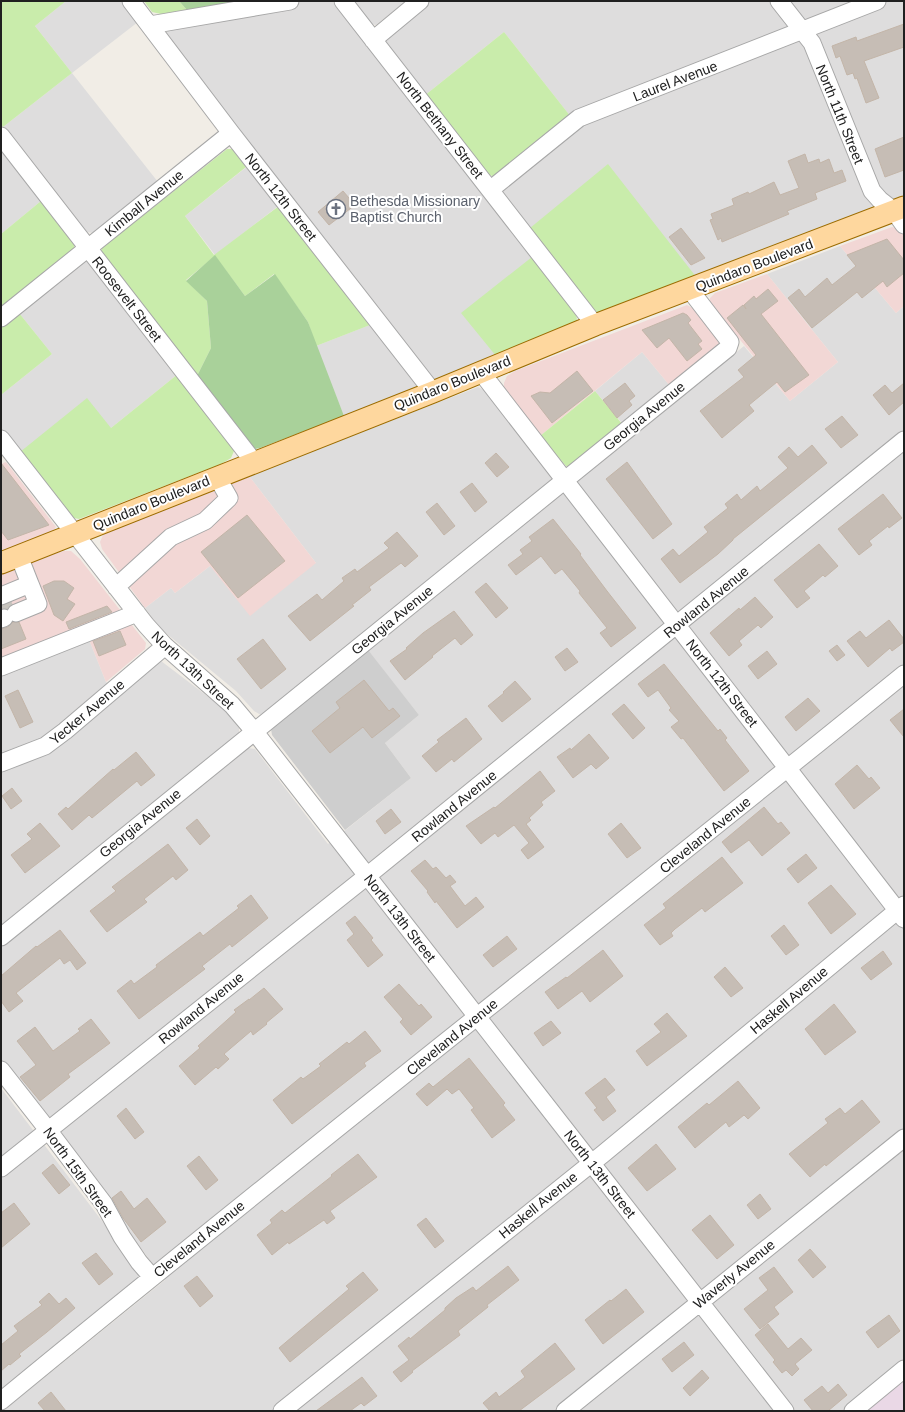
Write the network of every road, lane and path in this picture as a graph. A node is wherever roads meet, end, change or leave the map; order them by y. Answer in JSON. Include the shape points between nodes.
{"nodes":[{"id":1,"x":131,"y":1,"type":"edge"},
{"id":2,"x":290,"y":1,"type":"edge"},
{"id":3,"x":343,"y":1,"type":"edge"},
{"id":4,"x":420,"y":1,"type":"edge"},
{"id":5,"x":779,"y":1,"type":"edge"},
{"id":6,"x":877,"y":1,"type":"edge"},
{"id":7,"x":150,"y":25,"type":"junction"},
{"id":8,"x":802,"y":31,"type":"junction"},
{"id":9,"x":373,"y":40,"type":"junction"},
{"id":10,"x":231,"y":133,"type":"junction"},
{"id":11,"x":1,"y":136,"type":"edge"},
{"id":12,"x":490,"y":190,"type":"junction"},
{"id":13,"x":901,"y":214,"type":"edge"},
{"id":14,"x":88,"y":248,"type":"junction"},
{"id":15,"x":690,"y":290,"type":"junction"},
{"id":16,"x":1,"y":318,"type":"edge"},
{"id":17,"x":595,"y":325,"type":"junction"},
{"id":18,"x":481,"y":372,"type":"junction"},
{"id":19,"x":433,"y":392,"type":"junction"},
{"id":20,"x":1,"y":439,"type":"edge"},
{"id":21,"x":904,"y":440,"type":"edge"},
{"id":22,"x":6,"y":456,"type":"edge"},
{"id":23,"x":254,"y":462,"type":"junction"},
{"id":24,"x":216,"y":477,"type":"junction"},
{"id":25,"x":566,"y":480,"type":"junction"},
{"id":26,"x":75,"y":534,"type":"junction"},
{"id":27,"x":10,"y":559,"type":"edge"},
{"id":28,"x":116,"y":587,"type":"junction"},
{"id":29,"x":7,"y":610,"type":"tunnel mouth"},
{"id":30,"x":137,"y":613,"type":"junction"},
{"id":31,"x":677,"y":625,"type":"junction"},
{"id":32,"x":164,"y":646,"type":"junction"},
{"id":33,"x":1,"y":667,"type":"edge"},
{"id":34,"x":904,"y":674,"type":"edge"},
{"id":35,"x":254,"y":731,"type":"junction"},
{"id":36,"x":1,"y":763,"type":"edge"},
{"id":37,"x":788,"y":768,"type":"junction"},
{"id":38,"x":367,"y":876,"type":"junction"},
{"id":39,"x":902,"y":912,"type":"edge"},
{"id":40,"x":1,"y":937,"type":"edge"},
{"id":41,"x":478,"y":1017,"type":"junction"},
{"id":42,"x":1,"y":1070,"type":"edge"},
{"id":43,"x":48,"y":1130,"type":"junction"},
{"id":44,"x":904,"y":1138,"type":"edge"},
{"id":45,"x":591,"y":1163,"type":"junction"},
{"id":46,"x":1,"y":1168,"type":"edge"},
{"id":47,"x":152,"y":1276,"type":"junction"},
{"id":48,"x":700,"y":1301,"type":"junction"},
{"id":49,"x":904,"y":1369,"type":"edge"},
{"id":50,"x":1,"y":1402,"type":"edge"},
{"id":51,"x":282,"y":1411,"type":"edge"},
{"id":52,"x":565,"y":1411,"type":"edge"},
{"id":53,"x":786,"y":1411,"type":"edge"},
{"id":54,"x":853,"y":1411,"type":"edge"}],
"edges":[{"from":1,"to":7,"type":"street","name":"North 12th Street"},
{"from":2,"to":7,"type":"street"},
{"from":3,"to":9,"type":"street","name":"North Bethany Street"},
{"from":4,"to":9,"type":"street"},
{"from":5,"to":8,"type":"street","name":"North 11th Street"},
{"from":6,"to":8,"type":"street","name":"Laurel Avenue"},
{"from":7,"to":10,"type":"street","name":"North 12th Street"},
{"from":8,"to":12,"type":"street","name":"Laurel Avenue","via":[[579,118]]},
{"from":8,"to":13,"type":"street","name":"North 11th Street","via":[[812,43],[872,192]]},
{"from":9,"to":12,"type":"street","name":"North Bethany Street"},
{"from":10,"to":14,"type":"street","name":"Kimball Avenue"},
{"from":10,"to":19,"type":"street","name":"North 12th Street"},
{"from":11,"to":14,"type":"street","name":"Roosevelt Street"},
{"from":12,"to":17,"type":"street","name":"North Bethany Street"},
{"from":13,"to":15,"type":"main road","name":"Quindaro Boulevard"},
{"from":14,"to":16,"type":"street","name":"Kimball Avenue"},
{"from":14,"to":23,"type":"street","name":"Roosevelt Street"},
{"from":15,"to":17,"type":"main road","name":"Quindaro Boulevard"},
{"from":15,"to":25,"type":"street","name":"Georgia Avenue","via":[[730,342],[728,348]]},
{"from":17,"to":18,"type":"main road","name":"Quindaro Boulevard"},
{"from":18,"to":19,"type":"main road","name":"Quindaro Boulevard"},
{"from":18,"to":25,"type":"street","name":"North 12th Street"},
{"from":19,"to":23,"type":"main road","name":"Quindaro Boulevard"},
{"from":20,"to":22,"type":"street","name":"North 13th Street"},
{"from":21,"to":31,"type":"street","name":"Rowland Avenue"},
{"from":22,"to":26,"type":"street","name":"North 13th Street"},
{"from":23,"to":24,"type":"main road","name":"Quindaro Boulevard"},
{"from":24,"to":26,"type":"main road","name":"Quindaro Boulevard"},
{"from":24,"to":28,"type":"street","via":[[230,498],[205,521],[171,537]]},
{"from":25,"to":31,"type":"street","name":"North 12th Street"},
{"from":25,"to":35,"type":"street","name":"Georgia Avenue"},
{"from":26,"to":27,"type":"main road","name":"Quindaro Boulevard"},
{"from":26,"to":28,"type":"street","name":"North 13th Street"},
{"from":27,"to":29,"type":"street","via":[[32,589]]},
{"from":28,"to":30,"type":"street","name":"North 13th Street"},
{"from":30,"to":32,"type":"street","name":"North 13th Street"},
{"from":30,"to":33,"type":"street"},
{"from":31,"to":37,"type":"street","name":"North 12th Street"},
{"from":31,"to":38,"type":"street","name":"Rowland Avenue"},
{"from":32,"to":35,"type":"street","name":"North 13th Street","via":[[232,705]]},
{"from":32,"to":36,"type":"street","name":"Yecker Avenue","via":[[45,746]]},
{"from":34,"to":37,"type":"street","name":"Cleveland Avenue"},
{"from":35,"to":38,"type":"street","name":"North 13th Street"},
{"from":35,"to":40,"type":"street","name":"Georgia Avenue"},
{"from":37,"to":39,"type":"street","name":"North 12th Street"},
{"from":37,"to":41,"type":"street","name":"Cleveland Avenue"},
{"from":38,"to":41,"type":"street","name":"North 13th Street"},
{"from":38,"to":43,"type":"street","name":"Rowland Avenue"},
{"from":39,"to":45,"type":"street","name":"Haskell Avenue"},
{"from":41,"to":45,"type":"street","name":"North 13th Street"},
{"from":41,"to":47,"type":"street","name":"Cleveland Avenue"},
{"from":42,"to":43,"type":"street","name":"North 15th Street"},
{"from":43,"to":46,"type":"street","name":"Rowland Avenue"},
{"from":43,"to":47,"type":"street","name":"North 15th Street","via":[[104,1204],[126,1243]]},
{"from":44,"to":48,"type":"street","name":"Waverly Avenue"},
{"from":45,"to":48,"type":"street","name":"North 13th Street"},
{"from":45,"to":51,"type":"street","name":"Haskell Avenue"},
{"from":47,"to":50,"type":"street","name":"Cleveland Avenue"},
{"from":48,"to":52,"type":"street","name":"Waverly Avenue"},
{"from":48,"to":53,"type":"street","name":"North 13th Street"},
{"from":49,"to":54,"type":"street"}]}
